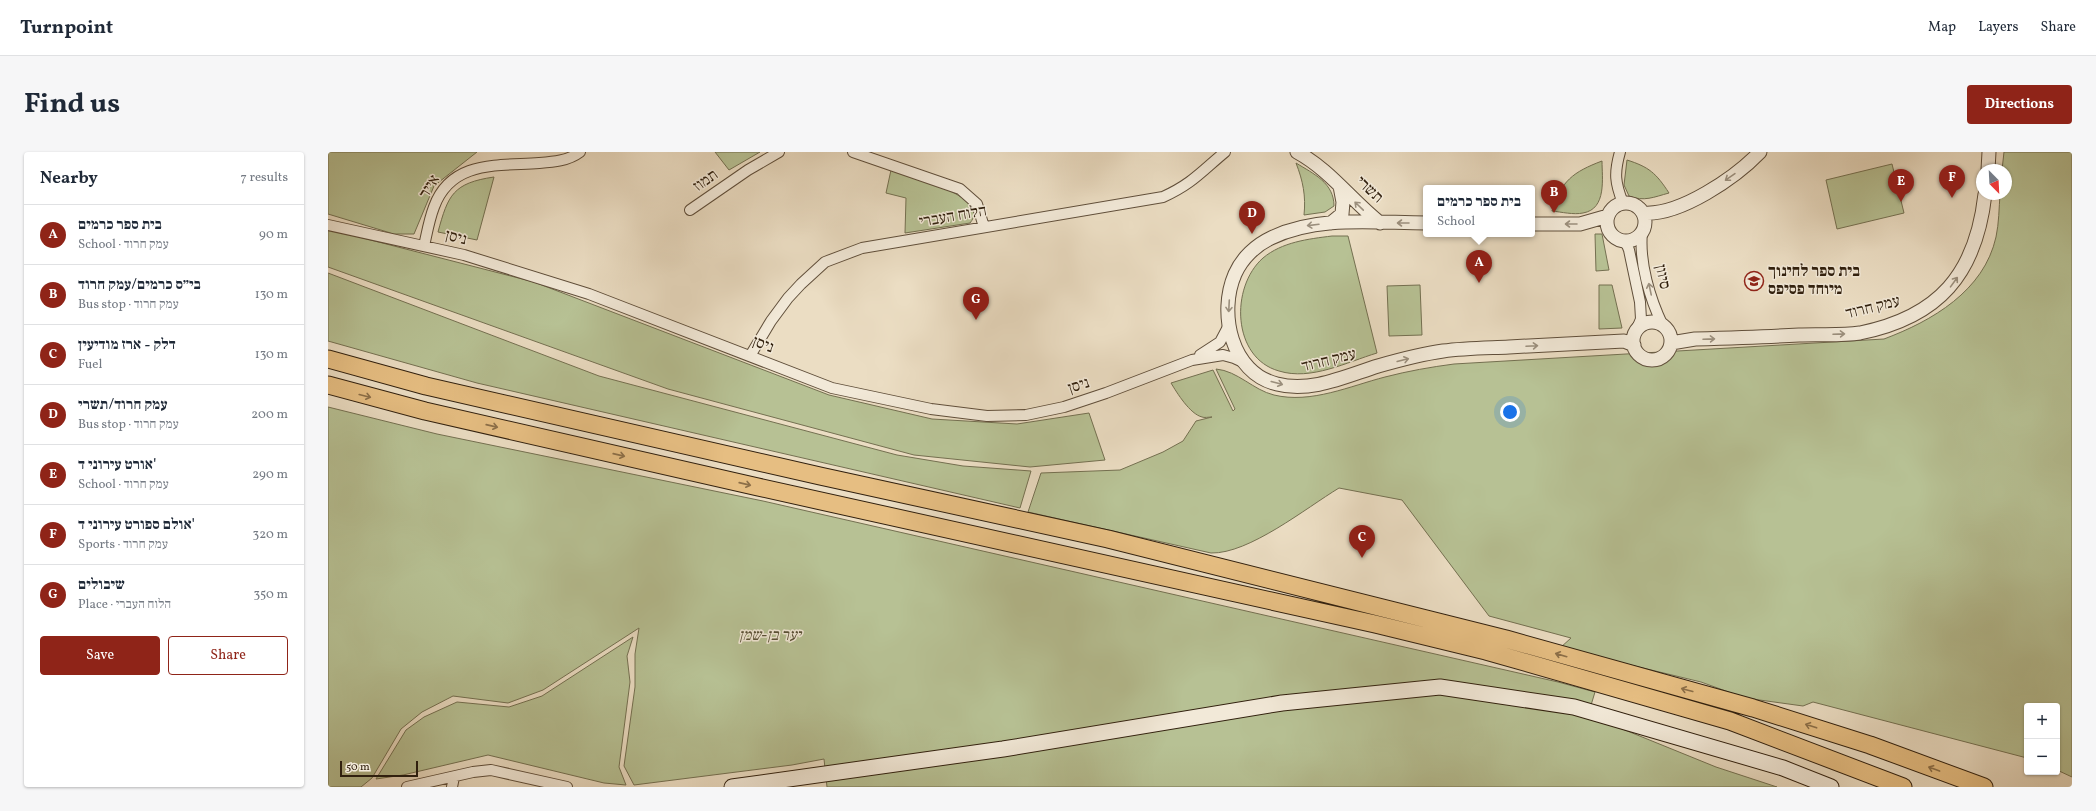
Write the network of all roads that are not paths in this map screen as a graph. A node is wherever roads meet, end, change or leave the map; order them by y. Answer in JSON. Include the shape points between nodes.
{"nodes":[{"id":1,"x":580,"y":152,"type":"edge"},
{"id":2,"x":780,"y":152,"type":"edge"},
{"id":3,"x":853,"y":152,"type":"edge"},
{"id":4,"x":1213,"y":152,"type":"edge"},
{"id":5,"x":1225,"y":152,"type":"edge"},
{"id":6,"x":1297,"y":152,"type":"edge"},
{"id":7,"x":1620,"y":152,"type":"edge"},
{"id":8,"x":1760,"y":152,"type":"edge"},
{"id":9,"x":1989,"y":152,"type":"edge"},
{"id":10,"x":1988,"y":164,"type":"edge"},
{"id":11,"x":1202,"y":173,"type":"junction"},
{"id":12,"x":1340,"y":186,"type":"junction"},
{"id":13,"x":1984,"y":200,"type":"edge"},
{"id":14,"x":1623,"y":203,"type":"junction"},
{"id":15,"x":1640,"y":209,"type":"junction"},
{"id":16,"x":690,"y":210,"type":"dead end"},
{"id":17,"x":1608,"y":216,"type":"junction"},
{"id":18,"x":1331,"y":223,"type":"junction"},
{"id":19,"x":1380,"y":223,"type":"junction"},
{"id":20,"x":1423,"y":223,"type":"edge"},
{"id":21,"x":1535,"y":224,"type":"edge"},
{"id":22,"x":328,"y":225,"type":"edge"},
{"id":23,"x":984,"y":226,"type":"junction"},
{"id":24,"x":1642,"y":232,"type":"junction"},
{"id":25,"x":1621,"y":240,"type":"junction"},
{"id":26,"x":424,"y":246,"type":"junction"},
{"id":27,"x":1229,"y":325,"type":"junction"},
{"id":28,"x":1663,"y":326,"type":"junction"},
{"id":29,"x":1636,"y":331,"type":"junction"},
{"id":30,"x":1671,"y":343,"type":"junction"},
{"id":31,"x":1634,"y":345,"type":"junction"},
{"id":32,"x":750,"y":356,"type":"junction"},
{"id":33,"x":328,"y":359,"type":"edge"},
{"id":34,"x":1192,"y":360,"type":"junction"},
{"id":35,"x":1245,"y":363,"type":"junction"},
{"id":36,"x":328,"y":385,"type":"edge"},
{"id":37,"x":453,"y":782,"type":"edge"},
{"id":38,"x":407,"y":787,"type":"edge"},
{"id":39,"x":567,"y":787,"type":"edge"},
{"id":40,"x":732,"y":787,"type":"edge"},
{"id":41,"x":1831,"y":787,"type":"edge"},
{"id":42,"x":1903,"y":787,"type":"edge"},
{"id":43,"x":1984,"y":787,"type":"edge"}],
"edges":[{"from":1,"to":26,"type":"street","name":"אייר","via":[[561,160],[484,167],[466,171],[450,180],[441,191],[434,207]]},
{"from":2,"to":16,"type":"street","name":"תמוז","via":[[748,170]]},
{"from":3,"to":23,"type":"street","via":[[960,190],[977,204]]},
{"from":4,"to":11,"type":"street","name":"הלוח העברי"},
{"from":5,"to":11,"type":"street","name":"הלוח העברי"},
{"from":6,"to":12,"type":"street","name":"תשרי","via":[[1321,167]]},
{"from":7,"to":14,"type":"street","via":[[1616,166],[1616,184]]},
{"from":8,"to":15,"type":"street","one_way":true,"via":[[1739,171],[1697,198],[1652,214],[1644,213]]},
{"from":9,"to":10,"type":"street"},
{"from":11,"to":23,"type":"street","name":"הלוח העברי","via":[[1181,189],[1163,197]]},
{"from":12,"to":18,"type":"street","via":[[1342,214]]},
{"from":19,"to":12,"type":"street","name":"תשרי","one_way":true},
{"from":30,"to":13,"type":"street","name":"עמק חרוד","one_way":true,"via":[[1695,339],[1858,333],[1917,314],[1945,294],[1962,270],[1977,234]]},
{"from":14,"to":15,"type":"street"},
{"from":14,"to":17,"type":"street"},
{"from":15,"to":24,"type":"street","via":[[1645,220]]},
{"from":17,"to":21,"type":"street","one_way":true,"via":[[1580,224]]},
{"from":17,"to":25,"type":"street","via":[[1610,233]]},
{"from":18,"to":19,"type":"street","name":"עמק חרוד"},
{"from":18,"to":27,"type":"street","name":"עמק חרוד","one_way":true,"via":[[1284,232],[1256,247],[1244,259],[1231,284]]},
{"from":20,"to":19,"type":"street","name":"עמק חרוד","one_way":true},
{"from":22,"to":26,"type":"street","name":"ניסן"},
{"from":23,"to":32,"type":"street","name":"הלוח העברי","via":[[862,248],[826,262],[788,298]]},
{"from":24,"to":25,"type":"street","via":[[1633,239]]},
{"from":28,"to":24,"type":"street","name":"סיוון","one_way":true,"via":[[1652,299],[1641,248]]},
{"from":25,"to":29,"type":"street","name":"סיוון","via":[[1629,250],[1640,302],[1641,319]]},
{"from":26,"to":32,"type":"street","name":"ניסן","via":[[464,255],[589,294]]},
{"from":27,"to":34,"type":"street","name":"ניסן","via":[[1220,342]]},
{"from":27,"to":35,"type":"street","name":"עמק חרוד","via":[[1232,340]]},
{"from":28,"to":29,"type":"street","via":[[1651,322],[1640,326]]},
{"from":28,"to":30,"type":"street"},
{"from":29,"to":31,"type":"street"},
{"from":30,"to":31,"type":"street","via":[[1664,355],[1653,360],[1641,356]]},
{"from":35,"to":31,"type":"street","name":"עמק חרוד","one_way":true,"via":[[1258,376],[1275,384],[1308,386],[1443,351],[1624,341]]},
{"from":32,"to":34,"type":"street","name":"ניסן","via":[[832,388],[923,407],[987,416],[1026,415],[1064,407]]},
{"from":43,"to":33,"type":"highway","one_way":true,"via":[[1870,745],[1753,708],[1506,639],[1108,539],[433,388]]},
{"from":34,"to":35,"type":"street","name":"ניסן","via":[[1223,355]]},
{"from":36,"to":42,"type":"highway","one_way":true,"via":[[758,487],[1375,624],[1478,650],[1730,721]]},
{"from":37,"to":38,"type":"street"},
{"from":37,"to":39,"type":"street","via":[[491,770]]},
{"from":40,"to":41,"type":"main road","via":[[1003,749],[1282,704],[1440,687],[1574,707],[1783,768]]}]}
